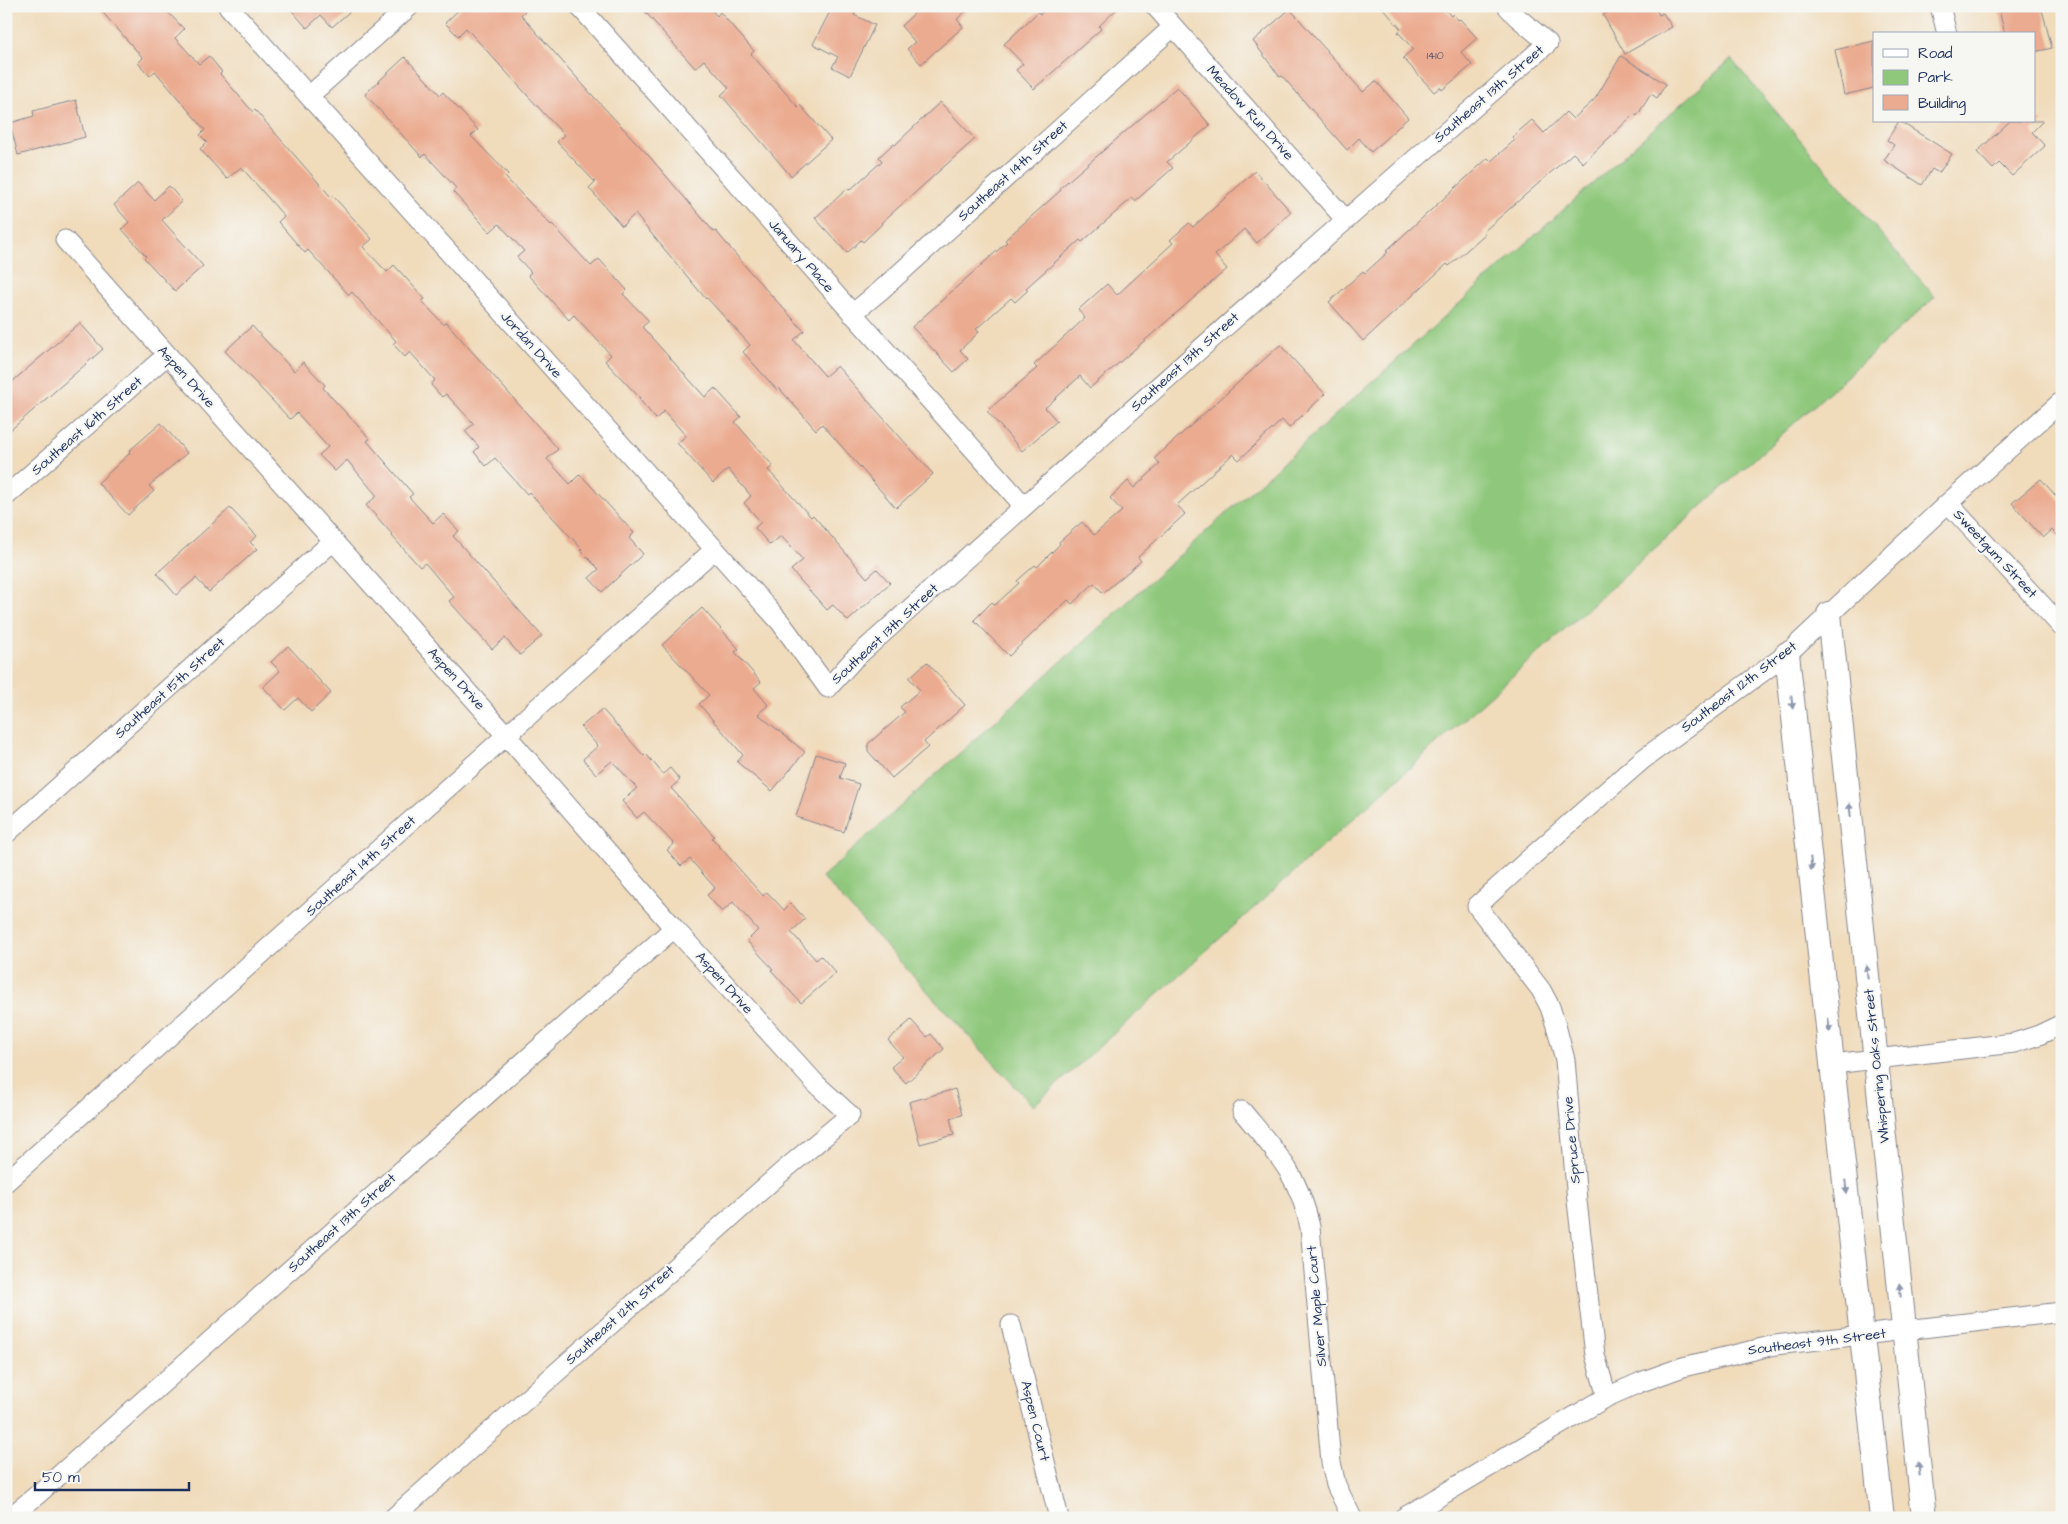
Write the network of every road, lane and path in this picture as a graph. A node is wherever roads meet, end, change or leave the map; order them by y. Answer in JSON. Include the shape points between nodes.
{"nodes":[{"id":1,"x":228,"y":6,"type":"edge"},
{"id":2,"x":410,"y":6,"type":"edge"},
{"id":3,"x":579,"y":6,"type":"edge"},
{"id":4,"x":1155,"y":6,"type":"edge"},
{"id":5,"x":1507,"y":6,"type":"edge"},
{"id":6,"x":1940,"y":6,"type":"edge"},
{"id":7,"x":1173,"y":27,"type":"junction"},
{"id":8,"x":1946,"y":32,"type":"edge"},
{"id":9,"x":308,"y":96,"type":"junction"},
{"id":10,"x":1345,"y":219,"type":"junction"},
{"id":11,"x":65,"y":240,"type":"dead end"},
{"id":12,"x":852,"y":314,"type":"junction"},
{"id":13,"x":167,"y":355,"type":"junction"},
{"id":14,"x":2062,"y":400,"type":"edge"},
{"id":15,"x":6,"y":496,"type":"edge"},
{"id":16,"x":1948,"y":503,"type":"junction"},
{"id":17,"x":1024,"y":506,"type":"junction"},
{"id":18,"x":332,"y":542,"type":"junction"},
{"id":19,"x":714,"y":550,"type":"junction"},
{"id":20,"x":1829,"y":614,"type":"junction"},
{"id":21,"x":2062,"y":626,"type":"edge"},
{"id":22,"x":1787,"y":654,"type":"junction"},
{"id":23,"x":828,"y":688,"type":"joint"},
{"id":24,"x":506,"y":735,"type":"junction"},
{"id":25,"x":6,"y":834,"type":"edge"},
{"id":26,"x":1478,"y":906,"type":"joint"},
{"id":27,"x":674,"y":928,"type":"junction"},
{"id":28,"x":2062,"y":1024,"type":"edge"},
{"id":29,"x":1877,"y":1059,"type":"junction"},
{"id":30,"x":1833,"y":1064,"type":"junction"},
{"id":31,"x":1242,"y":1111,"type":"dead end"},
{"id":32,"x":850,"y":1115,"type":"joint"},
{"id":33,"x":6,"y":1182,"type":"edge"},
{"id":34,"x":2062,"y":1312,"type":"edge"},
{"id":35,"x":1011,"y":1325,"type":"dead end"},
{"id":36,"x":1905,"y":1332,"type":"junction"},
{"id":37,"x":1862,"y":1336,"type":"junction"},
{"id":38,"x":1607,"y":1397,"type":"junction"},
{"id":39,"x":9,"y":1518,"type":"edge"},
{"id":40,"x":393,"y":1518,"type":"edge"},
{"id":41,"x":1059,"y":1518,"type":"edge"},
{"id":42,"x":1352,"y":1518,"type":"edge"},
{"id":43,"x":1402,"y":1518,"type":"edge"},
{"id":44,"x":1882,"y":1518,"type":"edge"},
{"id":45,"x":1924,"y":1518,"type":"edge"}],
"edges":[{"from":1,"to":9,"type":"street","name":"Jordan Drive"},
{"from":2,"to":9,"type":"street"},
{"from":3,"to":12,"type":"street","name":"January Place"},
{"from":4,"to":7,"type":"street","name":"Meadow Run Drive"},
{"from":5,"to":10,"type":"street","name":"Southeast 13th Street","via":[[1548,43]]},
{"from":6,"to":8,"type":"street"},
{"from":7,"to":10,"type":"street","name":"Meadow Run Drive"},
{"from":7,"to":12,"type":"street","name":"Southeast 14th Street"},
{"from":9,"to":19,"type":"street","name":"Jordan Drive"},
{"from":10,"to":17,"type":"street","name":"Southeast 13th Street"},
{"from":11,"to":13,"type":"street","name":"Aspen Drive"},
{"from":12,"to":17,"type":"street","name":"January Place"},
{"from":13,"to":15,"type":"street","name":"Southeast 16th Street"},
{"from":13,"to":18,"type":"street","name":"Aspen Drive"},
{"from":14,"to":16,"type":"street","name":"Southeast 12th Street"},
{"from":16,"to":20,"type":"street","name":"Southeast 12th Street"},
{"from":16,"to":21,"type":"street","name":"Sweetgum Street"},
{"from":17,"to":23,"type":"street","name":"Southeast 13th Street","via":[[853,660]]},
{"from":18,"to":24,"type":"street","name":"Aspen Drive"},
{"from":18,"to":25,"type":"street","name":"Southeast 15th Street"},
{"from":19,"to":23,"type":"street","name":"Jordan Drive","via":[[781,623]]},
{"from":19,"to":24,"type":"street","name":"Southeast 14th Street"},
{"from":20,"to":22,"type":"street","name":"Southeast 12th Street"},
{"from":29,"to":20,"type":"street","name":"Whispering Oaks Street","one_way":true},
{"from":22,"to":26,"type":"street","name":"Southeast 12th Street","via":[[1642,760]]},
{"from":22,"to":30,"type":"street","one_way":true},
{"from":24,"to":27,"type":"street","name":"Aspen Drive"},
{"from":24,"to":33,"type":"street","name":"Southeast 14th Street"},
{"from":26,"to":38,"type":"street","name":"Spruce Drive","via":[[1541,990],[1558,1029],[1595,1355]]},
{"from":27,"to":32,"type":"street","name":"Aspen Drive","via":[[816,1084]]},
{"from":27,"to":39,"type":"street","name":"Southeast 13th Street"},
{"from":28,"to":29,"type":"street","via":[[2014,1043]]},
{"from":29,"to":30,"type":"street"},
{"from":36,"to":29,"type":"street","name":"Whispering Oaks Street","one_way":true},
{"from":30,"to":37,"type":"street","one_way":true},
{"from":31,"to":42,"type":"street","name":"Silver Maple Court","via":[[1291,1172],[1306,1208],[1331,1462],[1336,1485]]},
{"from":32,"to":40,"type":"street","name":"Southeast 12th Street","via":[[775,1177]]},
{"from":34,"to":36,"type":"street","name":"Southeast 9th Street"},
{"from":35,"to":41,"type":"street","name":"Aspen Court"},
{"from":36,"to":37,"type":"street","name":"Southeast 9th Street"},
{"from":45,"to":36,"type":"street","name":"Whispering Oaks Street","one_way":true},
{"from":37,"to":38,"type":"street","name":"Southeast 9th Street","via":[[1775,1345],[1729,1355],[1683,1367]]},
{"from":37,"to":44,"type":"street"},
{"from":38,"to":43,"type":"street","name":"Southeast 9th Street"}]}
